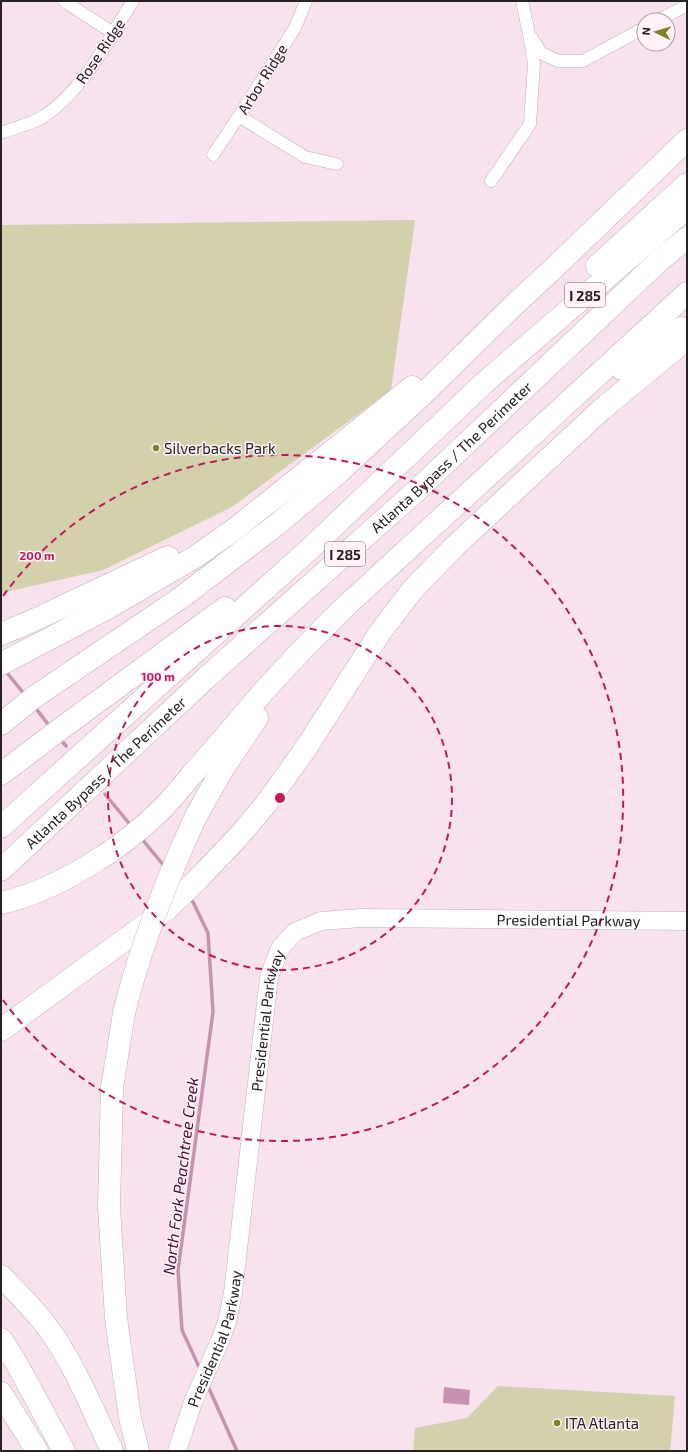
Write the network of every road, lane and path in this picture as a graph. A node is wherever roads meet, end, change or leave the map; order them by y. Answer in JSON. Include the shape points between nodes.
{"nodes":[{"id":1,"x":64,"y":1,"type":"edge"},
{"id":2,"x":133,"y":1,"type":"edge"},
{"id":3,"x":306,"y":1,"type":"edge"},
{"id":4,"x":522,"y":1,"type":"edge"},
{"id":5,"x":687,"y":5,"type":"edge"},
{"id":6,"x":674,"y":12,"type":"edge"},
{"id":7,"x":636,"y":32,"type":"edge"},
{"id":8,"x":112,"y":33,"type":"junction"},
{"id":9,"x":529,"y":34,"type":"junction"},
{"id":10,"x":239,"y":116,"type":"junction"},
{"id":11,"x":1,"y":133,"type":"edge"},
{"id":12,"x":687,"y":140,"type":"edge"},
{"id":13,"x":213,"y":155,"type":"dead end"},
{"id":14,"x":337,"y":164,"type":"dead end"},
{"id":15,"x":492,"y":181,"type":"dead end"},
{"id":16,"x":687,"y":184,"type":"edge"},
{"id":17,"x":687,"y":208,"type":"edge"},
{"id":18,"x":687,"y":238,"type":"edge"},
{"id":19,"x":687,"y":293,"type":"edge"},
{"id":20,"x":514,"y":305,"type":"junction"},
{"id":21,"x":687,"y":324,"type":"edge"},
{"id":22,"x":687,"y":339,"type":"edge"},
{"id":23,"x":484,"y":383,"type":"junction"},
{"id":24,"x":549,"y":421,"type":"junction"},
{"id":25,"x":301,"y":474,"type":"junction"},
{"id":26,"x":314,"y":544,"type":"junction"},
{"id":27,"x":348,"y":604,"type":"junction"},
{"id":28,"x":1,"y":634,"type":"edge"},
{"id":29,"x":1,"y":664,"type":"edge"},
{"id":30,"x":1,"y":724,"type":"edge"},
{"id":31,"x":1,"y":774,"type":"edge"},
{"id":32,"x":1,"y":827,"type":"edge"},
{"id":33,"x":1,"y":870,"type":"edge"},
{"id":34,"x":1,"y":903,"type":"edge"},
{"id":35,"x":687,"y":921,"type":"edge"},
{"id":36,"x":1,"y":1030,"type":"edge"},
{"id":37,"x":1,"y":1276,"type":"edge"},
{"id":38,"x":1,"y":1339,"type":"edge"},
{"id":39,"x":1,"y":1393,"type":"edge"},
{"id":40,"x":37,"y":1451,"type":"edge"},
{"id":41,"x":64,"y":1451,"type":"edge"},
{"id":42,"x":112,"y":1451,"type":"edge"},
{"id":43,"x":138,"y":1451,"type":"edge"},
{"id":44,"x":177,"y":1451,"type":"edge"}],
"edges":[{"from":1,"to":8,"type":"street"},
{"from":2,"to":8,"type":"street","name":"Rose Ridge"},
{"from":3,"to":10,"type":"street","name":"Arbor Ridge","via":[[294,28]]},
{"from":4,"to":9,"type":"street"},
{"from":5,"to":6,"type":"street"},
{"from":7,"to":9,"type":"street","via":[[583,61],[558,61],[541,52]]},
{"from":8,"to":11,"type":"street","name":"Rose Ridge","via":[[92,67],[69,96],[40,118]]},
{"from":9,"to":15,"type":"street","via":[[534,64],[530,124]]},
{"from":10,"to":13,"type":"street","name":"Arbor Ridge"},
{"from":10,"to":14,"type":"street","via":[[305,157]]},
{"from":12,"to":20,"type":"highway"},
{"from":16,"to":23,"type":"highway","via":[[590,272]]},
{"from":17,"to":23,"type":"highway","name":"Atlanta Bypass / The Perimeter","number":"I 285"},
{"from":18,"to":33,"type":"highway","name":"Atlanta Bypass / The Perimeter","number":"I 285","via":[[660,260],[415,492],[205,679]]},
{"from":19,"to":24,"type":"highway"},
{"from":20,"to":25,"type":"highway"},
{"from":20,"to":30,"type":"highway","via":[[338,473],[275,526],[182,597],[33,698]]},
{"from":21,"to":24,"type":"highway"},
{"from":22,"to":36,"type":"highway","via":[[601,410],[456,544],[414,588],[381,631],[306,748],[266,804],[201,876],[167,909]]},
{"from":23,"to":26,"type":"highway","name":"Atlanta Bypass / The Perimeter","number":"I 285"},
{"from":24,"to":27,"type":"highway"},
{"from":25,"to":28,"type":"highway","via":[[193,543],[152,565]]},
{"from":25,"to":29,"type":"highway","via":[[235,529],[195,557],[104,610]]},
{"from":26,"to":31,"type":"highway"},
{"from":26,"to":32,"type":"highway","name":"Atlanta Bypass / The Perimeter","number":"I 285"},
{"from":27,"to":34,"type":"highway","via":[[264,691],[164,807],[138,831],[98,859],[45,888]]},
{"from":27,"to":43,"type":"highway","bridge":true,"via":[[257,717],[222,770],[183,845],[156,909],[133,975],[112,1088],[109,1207],[116,1318],[130,1418]]},
{"from":35,"to":44,"type":"street","name":"Presidential Parkway","via":[[361,918],[321,921],[295,932],[280,948],[269,977],[233,1293],[227,1322],[193,1402]]},
{"from":37,"to":42,"type":"highway","via":[[29,1305],[56,1340],[83,1387]]},
{"from":38,"to":41,"type":"highway"},
{"from":39,"to":40,"type":"highway"}]}
